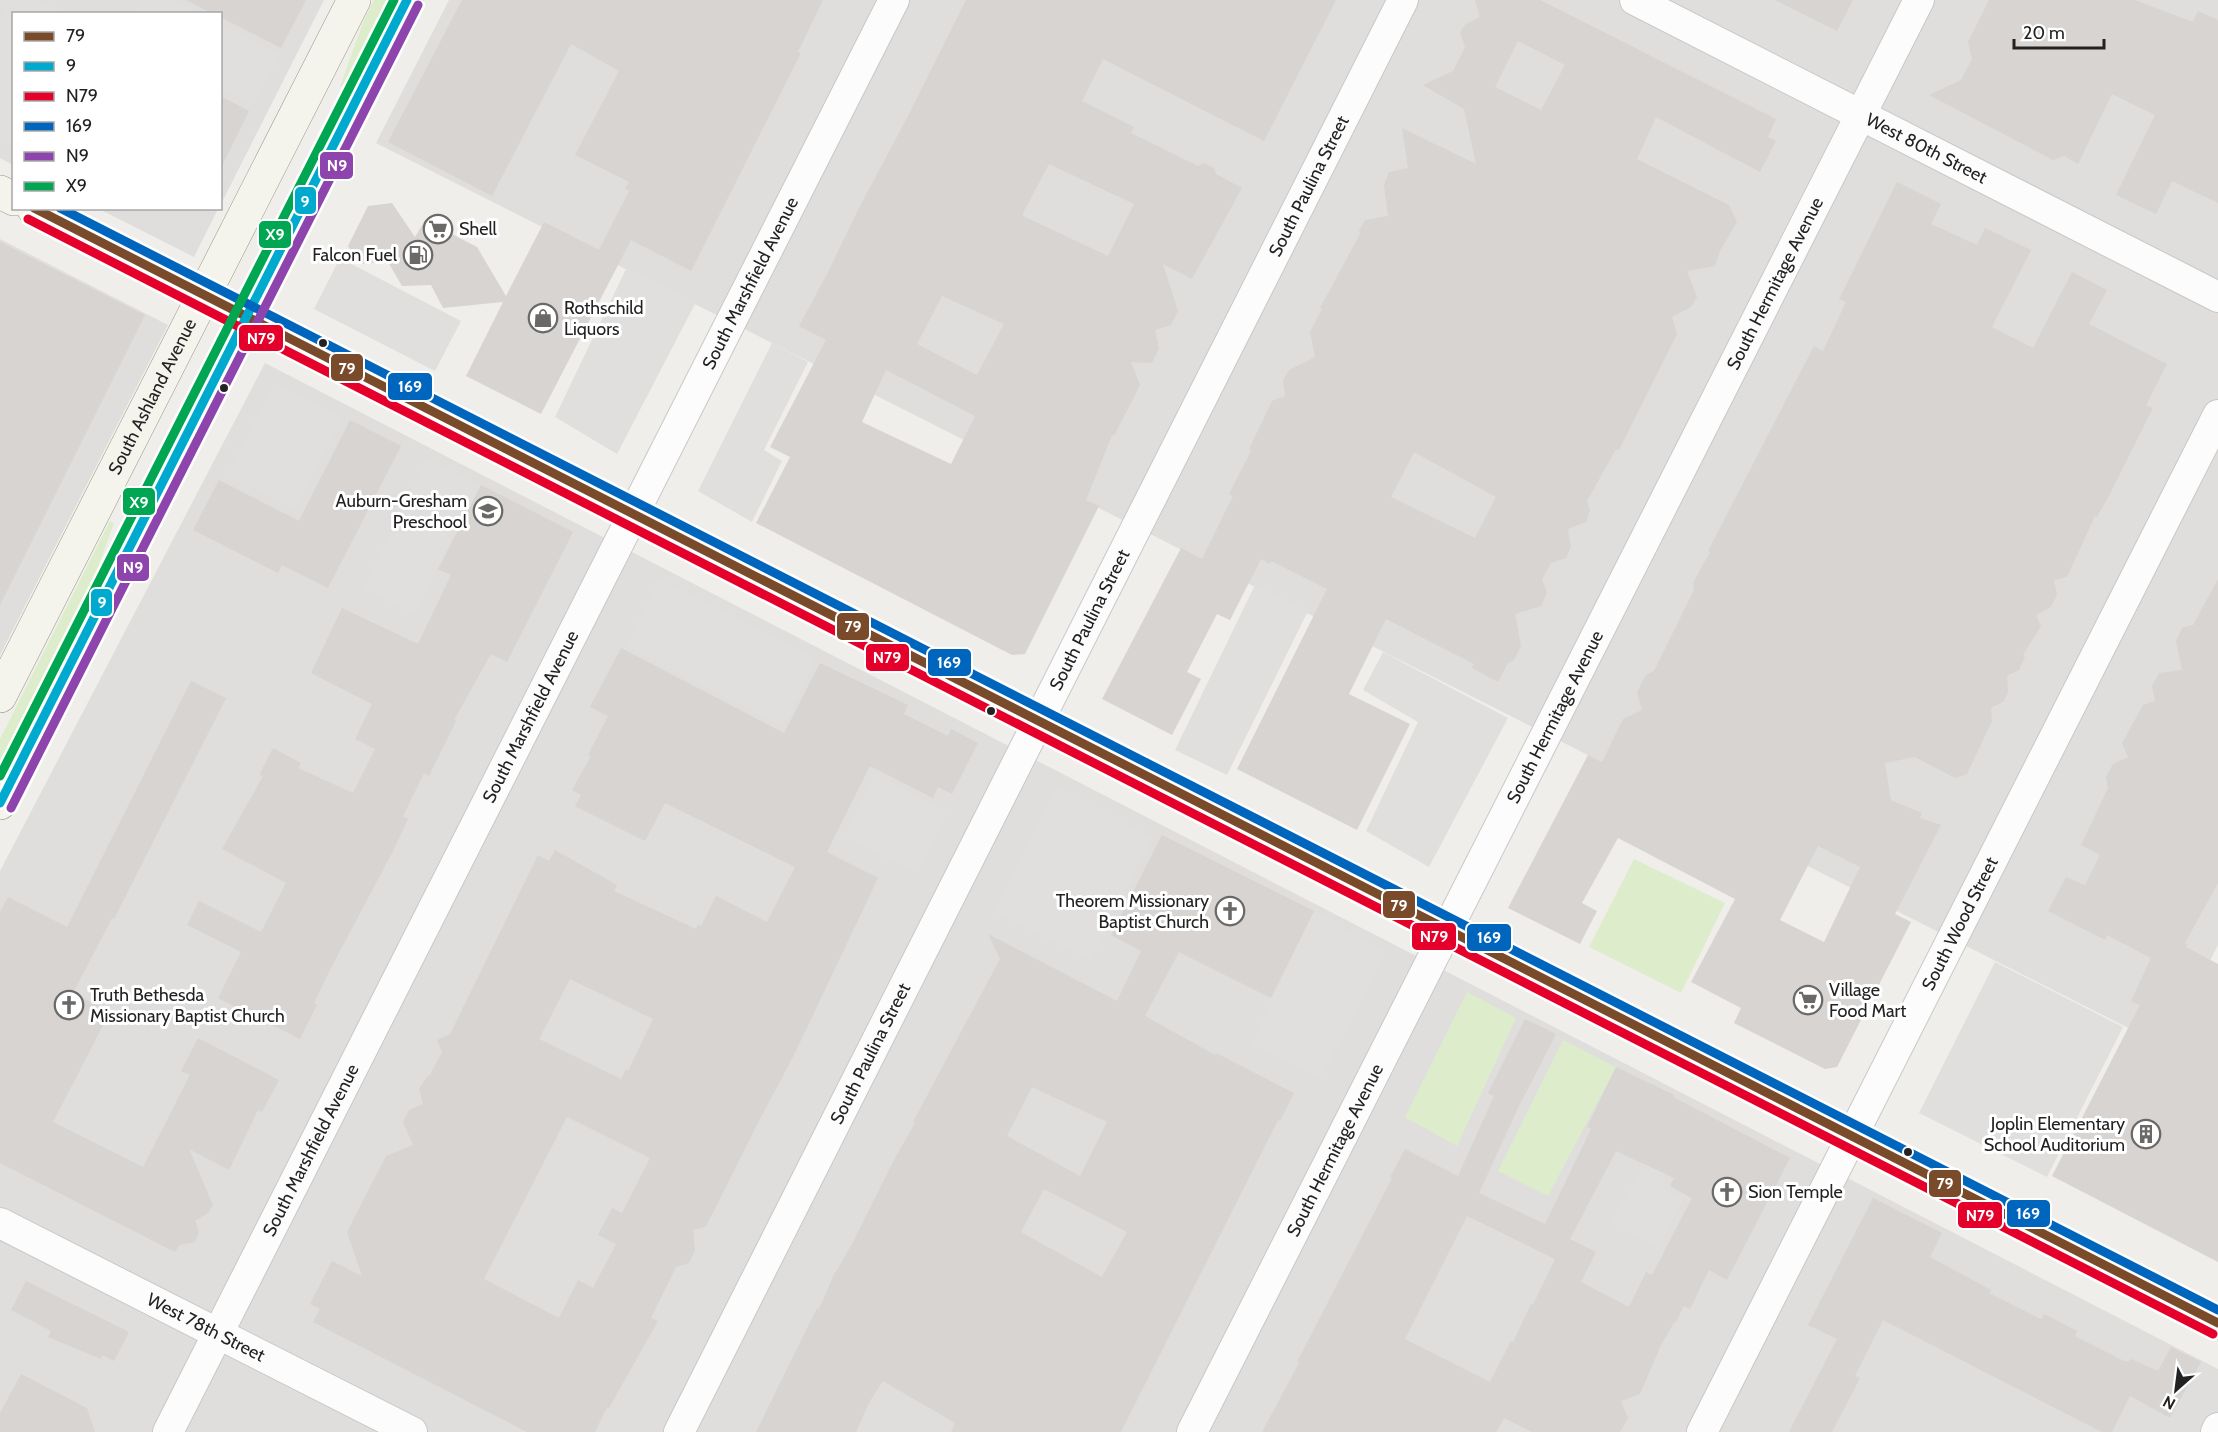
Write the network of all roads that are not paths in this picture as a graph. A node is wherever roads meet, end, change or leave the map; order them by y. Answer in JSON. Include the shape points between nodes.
{"nodes":[{"id":1,"x":354,"y":0,"type":"edge"},
{"id":2,"x":407,"y":0,"type":"edge"},
{"id":3,"x":894,"y":0,"type":"edge"},
{"id":4,"x":1403,"y":0,"type":"edge"},
{"id":5,"x":1635,"y":0,"type":"edge"},
{"id":6,"x":1919,"y":0,"type":"edge"},
{"id":7,"x":1860,"y":115,"type":"junction"},
{"id":8,"x":37,"y":210,"type":"edge"},
{"id":9,"x":204,"y":295,"type":"junction"},
{"id":10,"x":2218,"y":297,"type":"edge"},
{"id":11,"x":247,"y":318,"type":"junction"},
{"id":12,"x":2218,"y":415,"type":"edge"},
{"id":13,"x":633,"y":514,"type":"junction"},
{"id":14,"x":0,"y":696,"type":"edge"},
{"id":15,"x":1039,"y":721,"type":"junction"},
{"id":16,"x":0,"y":803,"type":"edge"},
{"id":17,"x":1447,"y":930,"type":"junction"},
{"id":18,"x":1851,"y":1136,"type":"junction"},
{"id":19,"x":0,"y":1223,"type":"edge"},
{"id":20,"x":2218,"y":1323,"type":"edge"},
{"id":21,"x":218,"y":1333,"type":"junction"},
{"id":22,"x":2218,"y":1428,"type":"edge"},
{"id":23,"x":168,"y":1432,"type":"edge"},
{"id":24,"x":412,"y":1432,"type":"edge"},
{"id":25,"x":679,"y":1432,"type":"edge"},
{"id":26,"x":1192,"y":1432,"type":"edge"},
{"id":27,"x":1701,"y":1432,"type":"edge"},
{"id":28,"x":2216,"y":1432,"type":"edge"}],
"edges":[{"from":1,"to":9,"type":"main road","name":"South Ashland Avenue"},
{"from":2,"to":11,"type":"main road"},
{"from":3,"to":13,"type":"street","name":"South Marshfield Avenue"},
{"from":4,"to":15,"type":"street","name":"South Paulina Street"},
{"from":5,"to":7,"type":"street","name":"West 80th Street"},
{"from":6,"to":7,"type":"street","name":"South Hermitage Avenue"},
{"from":7,"to":10,"type":"street","name":"West 80th Street"},
{"from":7,"to":17,"type":"street","name":"South Hermitage Avenue"},
{"from":8,"to":9,"type":"main road"},
{"from":9,"to":11,"type":"main road"},
{"from":9,"to":14,"type":"main road","name":"South Ashland Avenue"},
{"from":11,"to":13,"type":"main road"},
{"from":11,"to":16,"type":"main road"},
{"from":12,"to":18,"type":"street","name":"South Wood Street"},
{"from":13,"to":15,"type":"main road"},
{"from":13,"to":21,"type":"street","name":"South Marshfield Avenue"},
{"from":15,"to":17,"type":"main road"},
{"from":15,"to":25,"type":"street","name":"South Paulina Street"},
{"from":17,"to":18,"type":"main road"},
{"from":17,"to":26,"type":"street","name":"South Hermitage Avenue"},
{"from":18,"to":20,"type":"main road"},
{"from":18,"to":27,"type":"street","name":"South Wood Street"},
{"from":19,"to":21,"type":"street","name":"West 78th Street"},
{"from":21,"to":23,"type":"street","name":"South Marshfield Avenue"},
{"from":21,"to":24,"type":"street","name":"West 78th Street"},
{"from":22,"to":28,"type":"street"}]}
